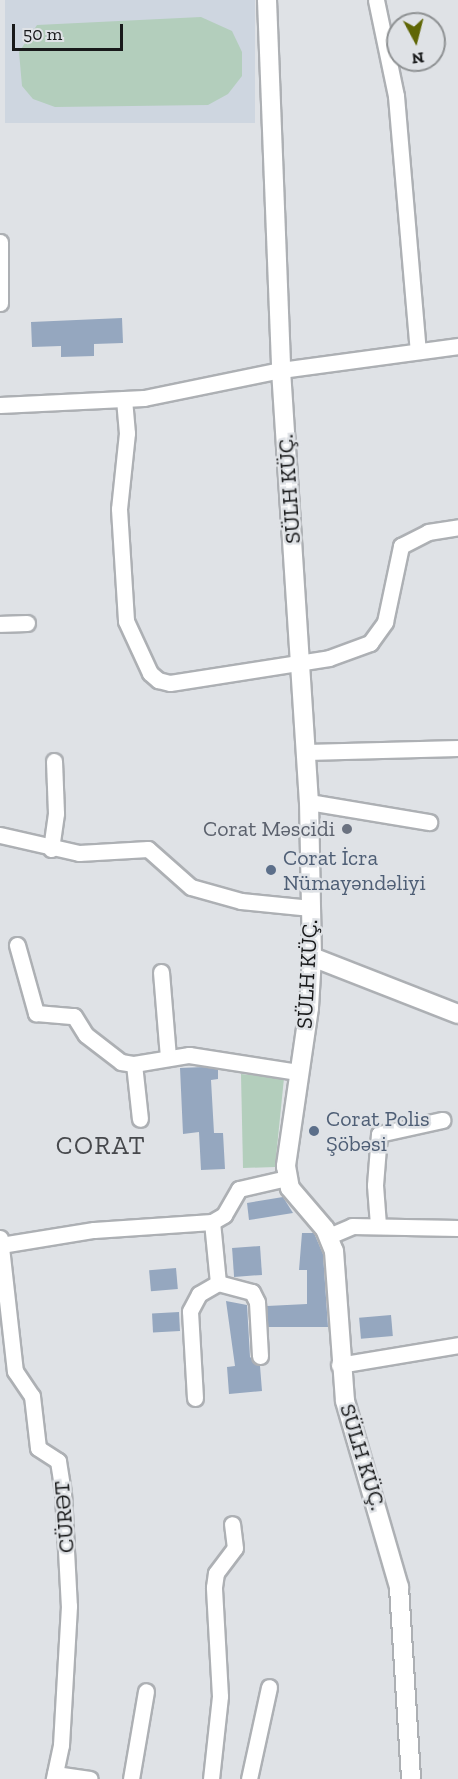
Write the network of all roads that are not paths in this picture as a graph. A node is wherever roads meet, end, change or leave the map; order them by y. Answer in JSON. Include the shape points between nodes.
{"nodes":[{"id":1,"x":267,"y":0,"type":"edge"},
{"id":2,"x":375,"y":0,"type":"edge"},
{"id":3,"x":0,"y":242,"type":"edge"},
{"id":4,"x":0,"y":303,"type":"edge"},
{"id":5,"x":458,"y":346,"type":"edge"},
{"id":6,"x":418,"y":351,"type":"junction"},
{"id":7,"x":281,"y":370,"type":"junction"},
{"id":8,"x":124,"y":399,"type":"junction"},
{"id":9,"x":0,"y":405,"type":"edge"},
{"id":10,"x":458,"y":527,"type":"edge"},
{"id":11,"x":27,"y":623,"type":"dead end"},
{"id":12,"x":0,"y":624,"type":"edge"},
{"id":13,"x":301,"y":661,"type":"junction"},
{"id":14,"x":458,"y":748,"type":"edge"},
{"id":15,"x":306,"y":752,"type":"junction"},
{"id":16,"x":54,"y":762,"type":"dead end"},
{"id":17,"x":309,"y":802,"type":"junction"},
{"id":18,"x":429,"y":822,"type":"dead end"},
{"id":19,"x":0,"y":835,"type":"edge"},
{"id":20,"x":51,"y":849,"type":"junction"},
{"id":21,"x":311,"y":908,"type":"junction"},
{"id":22,"x":17,"y":945,"type":"dead end"},
{"id":23,"x":312,"y":957,"type":"junction"},
{"id":24,"x":161,"y":972,"type":"dead end"},
{"id":25,"x":458,"y":1014,"type":"edge"},
{"id":26,"x":168,"y":1057,"type":"junction"},
{"id":27,"x":134,"y":1064,"type":"junction"},
{"id":28,"x":298,"y":1072,"type":"junction"},
{"id":29,"x":141,"y":1119,"type":"dead end"},
{"id":30,"x":442,"y":1120,"type":"dead end"},
{"id":31,"x":287,"y":1178,"type":"junction"},
{"id":32,"x":212,"y":1222,"type":"junction"},
{"id":33,"x":378,"y":1225,"type":"junction"},
{"id":34,"x":458,"y":1228,"type":"edge"},
{"id":35,"x":329,"y":1236,"type":"junction"},
{"id":36,"x":1,"y":1241,"type":"edge"},
{"id":37,"x":218,"y":1283,"type":"junction"},
{"id":38,"x":458,"y":1345,"type":"edge"},
{"id":39,"x":260,"y":1356,"type":"dead end"},
{"id":40,"x":339,"y":1365,"type":"junction"},
{"id":41,"x":195,"y":1398,"type":"dead end"},
{"id":42,"x":232,"y":1524,"type":"dead end"},
{"id":43,"x":269,"y":1687,"type":"dead end"},
{"id":44,"x":146,"y":1691,"type":"dead end"},
{"id":45,"x":55,"y":1776,"type":"edge"},
{"id":46,"x":90,"y":1779,"type":"edge"},
{"id":47,"x":131,"y":1779,"type":"edge"},
{"id":48,"x":211,"y":1779,"type":"edge"},
{"id":49,"x":249,"y":1779,"type":"edge"},
{"id":50,"x":411,"y":1779,"type":"edge"}],
"edges":[{"from":1,"to":7,"type":"street","name":"SÜLH KÜÇ."},
{"from":2,"to":6,"type":"street","via":[[396,96]]},
{"from":3,"to":4,"type":"street"},
{"from":5,"to":6,"type":"street"},
{"from":6,"to":7,"type":"street"},
{"from":7,"to":8,"type":"street"},
{"from":7,"to":13,"type":"street","name":"SÜLH KÜÇ."},
{"from":8,"to":9,"type":"street"},
{"from":8,"to":13,"type":"street","via":[[126,441],[119,509],[126,621],[150,673],[170,682]]},
{"from":10,"to":13,"type":"street","via":[[419,535],[401,546],[385,622],[370,643],[329,658]]},
{"from":11,"to":12,"type":"street"},
{"from":13,"to":15,"type":"street","name":"SÜLH KÜÇ."},
{"from":14,"to":15,"type":"street"},
{"from":15,"to":17,"type":"street","name":"SÜLH KÜÇ."},
{"from":16,"to":20,"type":"street","via":[[56,813]]},
{"from":17,"to":18,"type":"street"},
{"from":17,"to":21,"type":"street","name":"SÜLH KÜÇ."},
{"from":19,"to":20,"type":"street"},
{"from":20,"to":21,"type":"street","via":[[79,853],[148,849],[191,887],[241,901]]},
{"from":21,"to":23,"type":"street","name":"SÜLH KÜÇ."},
{"from":22,"to":27,"type":"street","via":[[36,1012],[74,1016],[107,1054]]},
{"from":23,"to":25,"type":"street"},
{"from":23,"to":28,"type":"street","name":"SÜLH KÜÇ.","via":[[309,1008]]},
{"from":24,"to":26,"type":"street"},
{"from":26,"to":27,"type":"street"},
{"from":26,"to":28,"type":"street","via":[[207,1056]]},
{"from":27,"to":29,"type":"street"},
{"from":28,"to":31,"type":"street","name":"SÜLH KÜÇ."},
{"from":30,"to":33,"type":"street","via":[[379,1134],[375,1185]]},
{"from":31,"to":32,"type":"street","via":[[239,1189],[224,1215]]},
{"from":31,"to":35,"type":"street","name":"SÜLH KÜÇ.","via":[[295,1195]]},
{"from":32,"to":36,"type":"street"},
{"from":32,"to":37,"type":"street"},
{"from":33,"to":34,"type":"street"},
{"from":33,"to":35,"type":"street","via":[[352,1226]]},
{"from":35,"to":40,"type":"street","name":"SÜLH KÜÇ.","via":[[336,1273]]},
{"from":36,"to":45,"type":"street","name":"CÜRƏT","via":[[15,1371],[32,1396],[38,1448],[58,1461],[63,1493],[69,1597]]},
{"from":37,"to":39,"type":"street","via":[[252,1292],[257,1302]]},
{"from":37,"to":41,"type":"street","via":[[199,1294],[190,1311]]},
{"from":38,"to":40,"type":"street"},
{"from":40,"to":50,"type":"street","name":"SÜLH KÜÇ.","via":[[351,1432],[387,1535],[399,1587]]},
{"from":42,"to":48,"type":"street","via":[[233,1553],[216,1572],[214,1587],[220,1696]]},
{"from":43,"to":49,"type":"street"},
{"from":44,"to":47,"type":"street"},
{"from":45,"to":46,"type":"street"}]}
